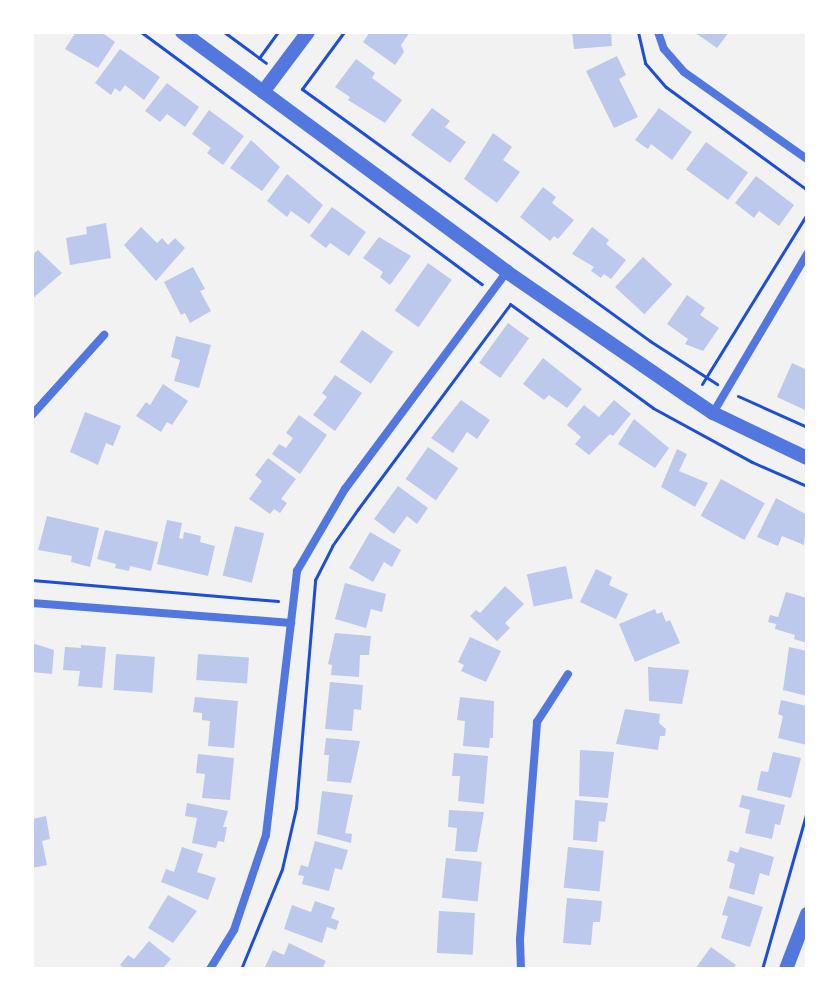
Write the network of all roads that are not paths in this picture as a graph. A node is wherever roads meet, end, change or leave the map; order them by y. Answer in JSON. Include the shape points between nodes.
{"nodes":[{"id":1,"x":182,"y":32,"type":"edge"},
{"id":2,"x":308,"y":32,"type":"edge"},
{"id":3,"x":658,"y":32,"type":"edge"},
{"id":4,"x":263,"y":92,"type":"junction"},
{"id":5,"x":807,"y":159,"type":"edge"},
{"id":6,"x":807,"y":254,"type":"edge"},
{"id":7,"x":507,"y":272,"type":"junction"},
{"id":8,"x":104,"y":335,"type":"dead end"},
{"id":9,"x":713,"y":413,"type":"junction"},
{"id":10,"x":32,"y":415,"type":"edge"},
{"id":11,"x":807,"y":458,"type":"edge"},
{"id":12,"x":32,"y":603,"type":"edge"},
{"id":13,"x":291,"y":623,"type":"junction"},
{"id":14,"x":568,"y":674,"type":"dead end"},
{"id":15,"x":807,"y":914,"type":"edge"},
{"id":16,"x":210,"y":969,"type":"edge"},
{"id":17,"x":521,"y":969,"type":"edge"},
{"id":18,"x":786,"y":969,"type":"edge"}],
"edges":[{"from":1,"to":4,"type":"street"},
{"from":2,"to":4,"type":"street"},
{"from":3,"to":5,"type":"street","via":[[664,49],[684,72]]},
{"from":4,"to":7,"type":"street"},
{"from":6,"to":9,"type":"street"},
{"from":7,"to":9,"type":"street"},
{"from":7,"to":13,"type":"street","via":[[345,489],[297,571]]},
{"from":8,"to":10,"type":"street"},
{"from":9,"to":11,"type":"street"},
{"from":12,"to":13,"type":"street"},
{"from":13,"to":16,"type":"street","via":[[266,835],[234,930]]},
{"from":14,"to":17,"type":"street","via":[[537,722]]},
{"from":15,"to":18,"type":"street"}]}
